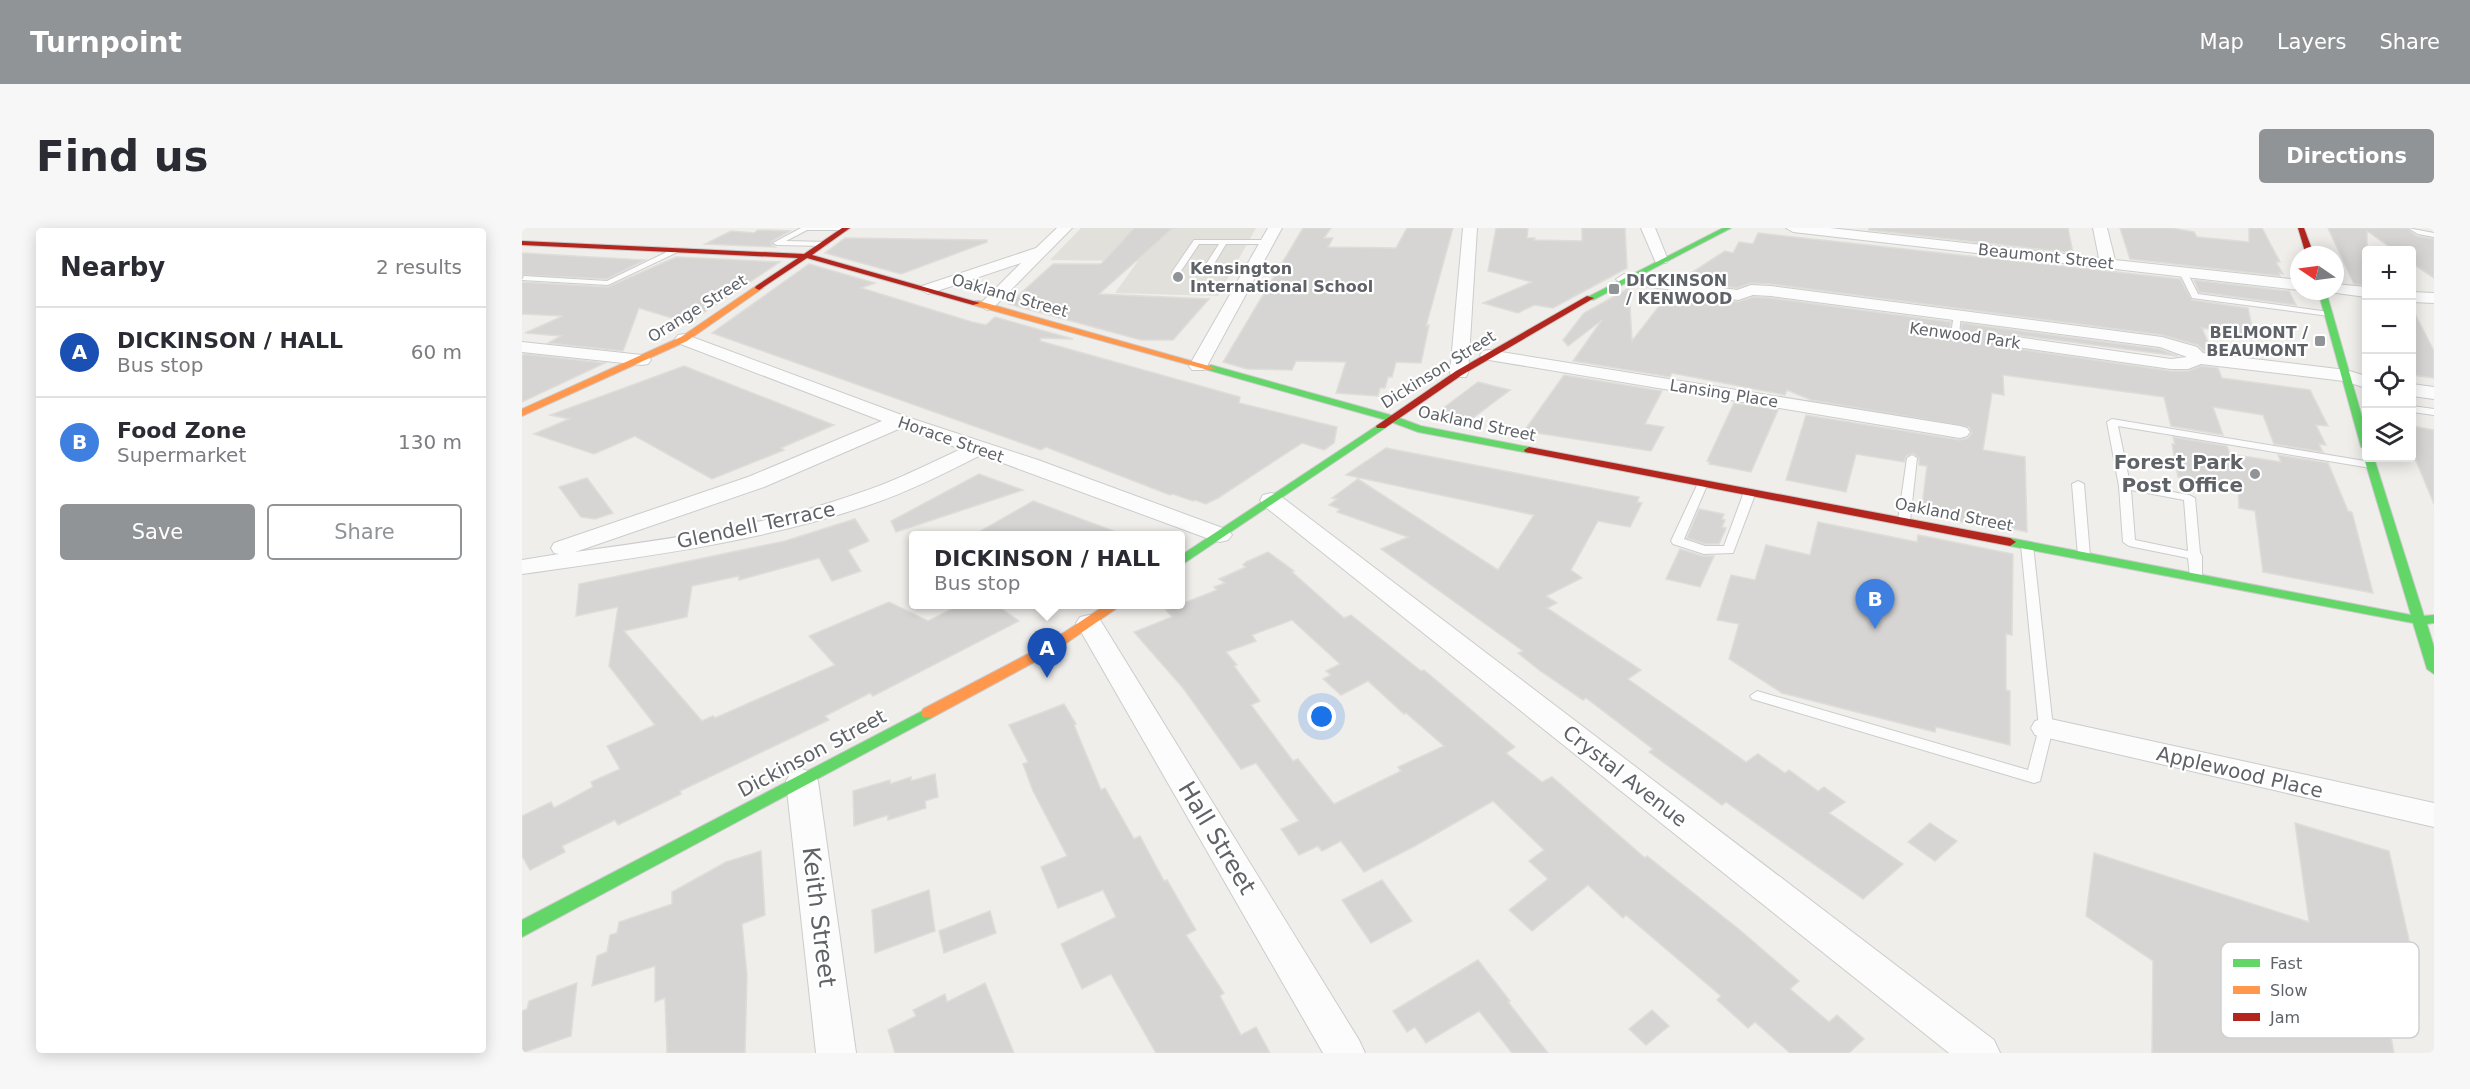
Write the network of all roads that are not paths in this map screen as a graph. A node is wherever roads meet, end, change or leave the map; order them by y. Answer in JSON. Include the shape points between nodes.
{"nodes":[{"id":1,"x":805,"y":228,"type":"edge"},
{"id":2,"x":847,"y":228,"type":"edge"},
{"id":3,"x":1065,"y":228,"type":"edge"},
{"id":4,"x":1470,"y":228,"type":"edge"},
{"id":5,"x":1648,"y":228,"type":"edge"},
{"id":6,"x":1728,"y":228,"type":"edge"},
{"id":7,"x":1793,"y":228,"type":"edge"},
{"id":8,"x":2100,"y":228,"type":"edge"},
{"id":9,"x":2301,"y":228,"type":"edge"},
{"id":10,"x":2411,"y":228,"type":"edge"},
{"id":11,"x":1234,"y":234,"type":"dead end"},
{"id":12,"x":821,"y":235,"type":"edge"},
{"id":13,"x":2434,"y":235,"type":"edge"},
{"id":14,"x":1271,"y":236,"type":"edge"},
{"id":15,"x":1224,"y":242,"type":"junction"},
{"id":16,"x":522,"y":243,"type":"edge"},
{"id":17,"x":777,"y":243,"type":"junction"},
{"id":18,"x":2307,"y":246,"type":"edge"},
{"id":19,"x":678,"y":250,"type":"junction"},
{"id":20,"x":1042,"y":251,"type":"junction"},
{"id":21,"x":757,"y":254,"type":"junction"},
{"id":22,"x":807,"y":256,"type":"junction"},
{"id":23,"x":1661,"y":260,"type":"junction"},
{"id":24,"x":2108,"y":263,"type":"junction"},
{"id":25,"x":1176,"y":272,"type":"dead end"},
{"id":26,"x":1205,"y":272,"type":"dead end"},
{"id":27,"x":2183,"y":272,"type":"junction"},
{"id":28,"x":524,"y":278,"type":"dead end"},
{"id":29,"x":1624,"y":279,"type":"junction"},
{"id":30,"x":2290,"y":284,"type":"edge"},
{"id":31,"x":928,"y":289,"type":"junction"},
{"id":32,"x":2344,"y":290,"type":"edge"},
{"id":33,"x":2362,"y":292,"type":"edge"},
{"id":34,"x":1738,"y":295,"type":"junction"},
{"id":35,"x":2416,"y":297,"type":"edge"},
{"id":36,"x":2434,"y":298,"type":"edge"},
{"id":37,"x":2325,"y":300,"type":"edge"},
{"id":38,"x":987,"y":305,"type":"junction"},
{"id":39,"x":1768,"y":308,"type":"dead end"},
{"id":40,"x":2329,"y":314,"type":"junction"},
{"id":41,"x":1958,"y":316,"type":"junction"},
{"id":42,"x":1955,"y":334,"type":"dead end"},
{"id":43,"x":684,"y":339,"type":"junction"},
{"id":44,"x":2001,"y":340,"type":"dead end"},
{"id":45,"x":522,"y":347,"type":"edge"},
{"id":46,"x":1489,"y":355,"type":"junction"},
{"id":47,"x":2198,"y":358,"type":"junction"},
{"id":48,"x":642,"y":360,"type":"junction"},
{"id":49,"x":1198,"y":366,"type":"junction"},
{"id":50,"x":1459,"y":373,"type":"junction"},
{"id":51,"x":2362,"y":374,"type":"edge"},
{"id":52,"x":2346,"y":376,"type":"junction"},
{"id":53,"x":2416,"y":379,"type":"edge"},
{"id":54,"x":2362,"y":381,"type":"edge"},
{"id":55,"x":2434,"y":381,"type":"edge"},
{"id":56,"x":2416,"y":391,"type":"edge"},
{"id":57,"x":2434,"y":393,"type":"edge"},
{"id":58,"x":2360,"y":401,"type":"edge"},
{"id":59,"x":2416,"y":410,"type":"edge"},
{"id":60,"x":2434,"y":412,"type":"edge"},
{"id":61,"x":522,"y":413,"type":"edge"},
{"id":62,"x":1390,"y":418,"type":"junction"},
{"id":63,"x":900,"y":421,"type":"junction"},
{"id":64,"x":1960,"y":432,"type":"dead end"},
{"id":65,"x":979,"y":448,"type":"junction"},
{"id":66,"x":1912,"y":458,"type":"dead end"},
{"id":67,"x":2362,"y":460,"type":"edge"},
{"id":68,"x":2370,"y":462,"type":"edge"},
{"id":69,"x":1703,"y":483,"type":"junction"},
{"id":70,"x":2078,"y":484,"type":"dead end"},
{"id":71,"x":2126,"y":486,"type":"junction"},
{"id":72,"x":1750,"y":492,"type":"junction"},
{"id":73,"x":1271,"y":500,"type":"junction"},
{"id":74,"x":1904,"y":521,"type":"junction"},
{"id":75,"x":1220,"y":535,"type":"junction"},
{"id":76,"x":2027,"y":545,"type":"junction"},
{"id":77,"x":2084,"y":556,"type":"junction"},
{"id":78,"x":2196,"y":556,"type":"junction"},
{"id":79,"x":1185,"y":559,"type":"edge"},
{"id":80,"x":522,"y":562,"type":"edge"},
{"id":81,"x":522,"y":567,"type":"edge"},
{"id":82,"x":2196,"y":577,"type":"junction"},
{"id":83,"x":1110,"y":609,"type":"edge"},
{"id":84,"x":2434,"y":619,"type":"edge"},
{"id":85,"x":2418,"y":620,"type":"junction"},
{"id":86,"x":1089,"y":623,"type":"junction"},
{"id":87,"x":2434,"y":669,"type":"edge"},
{"id":88,"x":1757,"y":696,"type":"dead end"},
{"id":89,"x":2046,"y":728,"type":"junction"},
{"id":90,"x":802,"y":781,"type":"junction"},
{"id":91,"x":2434,"y":815,"type":"edge"},
{"id":92,"x":522,"y":929,"type":"edge"},
{"id":93,"x":836,"y":1053,"type":"edge"},
{"id":94,"x":1345,"y":1053,"type":"edge"},
{"id":95,"x":1980,"y":1053,"type":"edge"}],
"edges":[{"from":1,"to":12,"type":"lane"},
{"from":1,"to":17,"type":"lane"},
{"from":2,"to":12,"type":"main road","name":"Orange Street"},
{"from":3,"to":20,"type":"street"},
{"from":4,"to":50,"type":"street"},
{"from":5,"to":23,"type":"street"},
{"from":6,"to":23,"type":"main road","name":"Dickinson Street"},
{"from":7,"to":24,"type":"street","name":"Beaumont Street"},
{"from":8,"to":24,"type":"street"},
{"from":9,"to":18,"type":"main road"},
{"from":10,"to":13,"type":"lane"},
{"from":11,"to":14,"type":"lane"},
{"from":12,"to":17,"type":"lane"},
{"from":12,"to":22,"type":"main road","name":"Orange Street"},
{"from":14,"to":15,"type":"lane"},
{"from":14,"to":49,"type":"street"},
{"from":15,"to":25,"type":"lane","via":[[1195,243]]},
{"from":15,"to":26,"type":"lane"},
{"from":16,"to":19,"type":"main road","name":"Oakland Street"},
{"from":17,"to":21,"type":"lane"},
{"from":19,"to":21,"type":"main road","name":"Oakland Street"},
{"from":19,"to":28,"type":"lane","via":[[608,283]]},
{"from":20,"to":31,"type":"street"},
{"from":20,"to":38,"type":"street"},
{"from":21,"to":22,"type":"main road","name":"Oakland Street"},
{"from":22,"to":31,"type":"main road","name":"Oakland Street"},
{"from":22,"to":43,"type":"main road","name":"Orange Street"},
{"from":23,"to":29,"type":"main road","name":"Dickinson Street"},
{"from":24,"to":27,"type":"street","name":"Beaumont Street"},
{"from":27,"to":30,"type":"street","name":"Beaumont Street"},
{"from":27,"to":40,"type":"lane","via":[[2194,296]]},
{"from":29,"to":34,"type":"street","name":"Kenwood Park"},
{"from":29,"to":46,"type":"main road","name":"Dickinson Street"},
{"from":31,"to":38,"type":"main road","name":"Oakland Street"},
{"from":32,"to":33,"type":"street"},
{"from":34,"to":39,"type":"street","name":"Kenwood Park","via":[[1742,303]]},
{"from":34,"to":41,"type":"street","name":"Kenwood Park","via":[[1751,290],[1771,291]]},
{"from":35,"to":36,"type":"street"},
{"from":37,"to":40,"type":"main road"},
{"from":38,"to":49,"type":"main road","name":"Oakland Street"},
{"from":40,"to":52,"type":"main road"},
{"from":41,"to":42,"type":"lane"},
{"from":41,"to":47,"type":"street","name":"Kenwood Park","via":[[2163,342],[2191,351]]},
{"from":43,"to":48,"type":"main road","name":"Orange Street"},
{"from":43,"to":63,"type":"street","name":"Horace Street"},
{"from":44,"to":47,"type":"street","name":"Kenwood Park","via":[[2171,364]]},
{"from":45,"to":48,"type":"street"},
{"from":46,"to":50,"type":"main road","name":"Dickinson Street"},
{"from":46,"to":64,"type":"street","name":"Lansing Place"},
{"from":47,"to":52,"type":"street","name":"Kenwood Park"},
{"from":48,"to":61,"type":"main road","name":"Orange Street"},
{"from":49,"to":62,"type":"main road","name":"Oakland Street"},
{"from":50,"to":62,"type":"main road","name":"Dickinson Street"},
{"from":51,"to":52,"type":"street"},
{"from":52,"to":54,"type":"street"},
{"from":52,"to":58,"type":"main road"},
{"from":53,"to":55,"type":"street"},
{"from":56,"to":57,"type":"street"},
{"from":59,"to":60,"type":"lane"},
{"from":62,"to":69,"type":"main road","name":"Oakland Street","via":[[1418,429]]},
{"from":62,"to":73,"type":"main road","name":"Dickinson Street"},
{"from":63,"to":65,"type":"street","name":"Horace Street"},
{"from":63,"to":80,"type":"street","name":"Glendell Terrace","via":[[756,482]]},
{"from":65,"to":75,"type":"street","name":"Horace Street"},
{"from":65,"to":81,"type":"street","name":"Glendell Terrace","via":[[886,491],[811,516],[712,537]]},
{"from":66,"to":74,"type":"lane"},
{"from":67,"to":71,"type":"lane","via":[[2112,422]]},
{"from":68,"to":85,"type":"main road"},
{"from":69,"to":72,"type":"main road","name":"Oakland Street"},
{"from":69,"to":72,"type":"lane","via":[[1677,541],[1704,550],[1729,550]]},
{"from":70,"to":77,"type":"lane"},
{"from":71,"to":78,"type":"lane","via":[[2189,498]]},
{"from":71,"to":78,"type":"lane","via":[[2129,542]]},
{"from":72,"to":74,"type":"main road","name":"Oakland Street"},
{"from":73,"to":75,"type":"main road","name":"Dickinson Street"},
{"from":73,"to":95,"type":"street","name":"Crystal Avenue"},
{"from":74,"to":76,"type":"main road","name":"Oakland Street"},
{"from":75,"to":79,"type":"main road","name":"Dickinson Street"},
{"from":76,"to":77,"type":"main road","name":"Oakland Street"},
{"from":76,"to":89,"type":"lane"},
{"from":77,"to":82,"type":"main road","name":"Oakland Street"},
{"from":78,"to":82,"type":"lane"},
{"from":82,"to":85,"type":"main road","name":"Oakland Street"},
{"from":83,"to":86,"type":"main road","name":"Dickinson Street"},
{"from":84,"to":85,"type":"main road","name":"Oakland Street"},
{"from":85,"to":87,"type":"main road"},
{"from":86,"to":90,"type":"main road","name":"Dickinson Street","via":[[1050,648]]},
{"from":86,"to":94,"type":"street","name":"Hall Street"},
{"from":88,"to":89,"type":"lane","via":[[2034,777]]},
{"from":89,"to":91,"type":"street","name":"Applewood Place"},
{"from":90,"to":92,"type":"main road","name":"Dickinson Street"},
{"from":90,"to":93,"type":"street","name":"Keith Street"}]}
